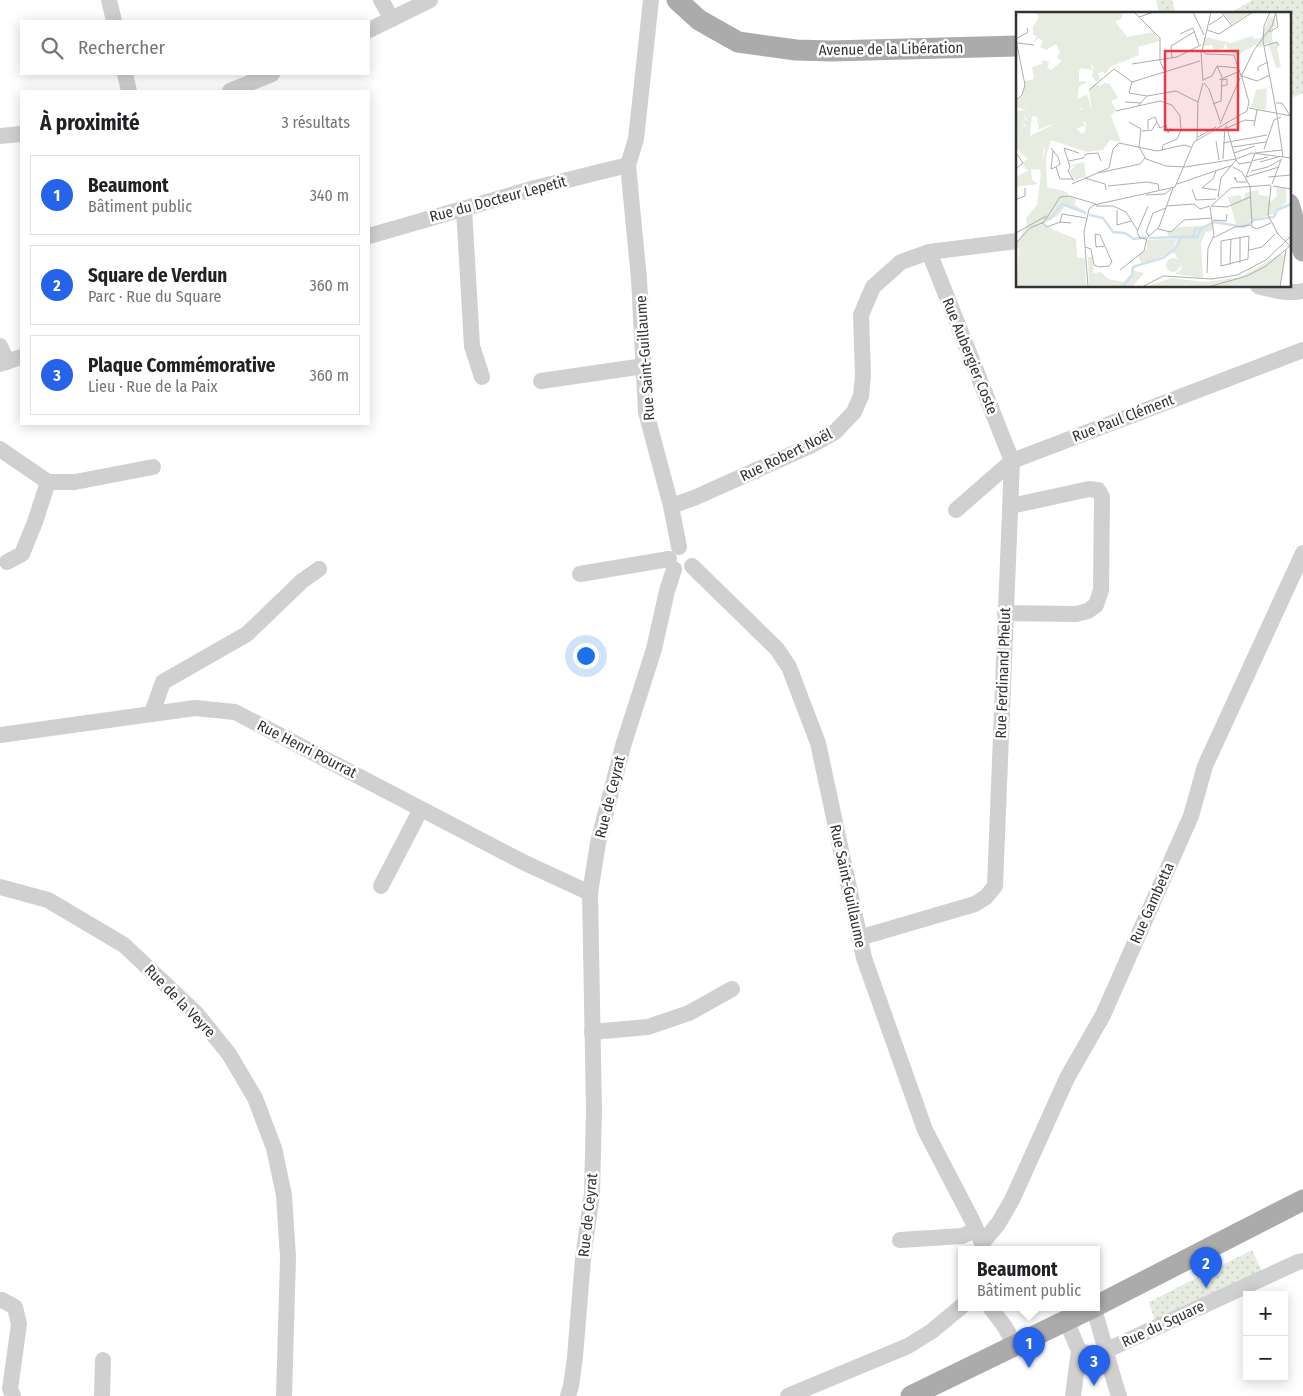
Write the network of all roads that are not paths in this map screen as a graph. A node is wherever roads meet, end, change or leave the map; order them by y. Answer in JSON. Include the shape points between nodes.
{"nodes":[{"id":1,"x":109,"y":0,"type":"edge"},
{"id":2,"x":381,"y":0,"type":"edge"},
{"id":3,"x":430,"y":0,"type":"edge"},
{"id":4,"x":651,"y":0,"type":"edge"},
{"id":5,"x":677,"y":0,"type":"edge"},
{"id":6,"x":692,"y":0,"type":"edge"},
{"id":7,"x":392,"y":19,"type":"junction"},
{"id":8,"x":114,"y":20,"type":"edge"},
{"id":9,"x":370,"y":30,"type":"edge"},
{"id":10,"x":765,"y":45,"type":"junction"},
{"id":11,"x":1016,"y":46,"type":"edge"},
{"id":12,"x":125,"y":75,"type":"edge"},
{"id":13,"x":270,"y":75,"type":"edge"},
{"id":14,"x":129,"y":90,"type":"edge"},
{"id":15,"x":233,"y":90,"type":"edge"},
{"id":16,"x":20,"y":134,"type":"edge"},
{"id":17,"x":0,"y":136,"type":"edge"},
{"id":18,"x":628,"y":165,"type":"junction"},
{"id":19,"x":1290,"y":207,"type":"edge"},
{"id":20,"x":464,"y":208,"type":"junction"},
{"id":21,"x":370,"y":236,"type":"edge"},
{"id":22,"x":1016,"y":241,"type":"edge"},
{"id":23,"x":1303,"y":251,"type":"edge"},
{"id":24,"x":929,"y":252,"type":"junction"},
{"id":25,"x":1266,"y":288,"type":"edge"},
{"id":26,"x":1303,"y":291,"type":"edge"},
{"id":27,"x":0,"y":346,"type":"edge"},
{"id":28,"x":1303,"y":350,"type":"edge"},
{"id":29,"x":9,"y":361,"type":"edge"},
{"id":30,"x":644,"y":366,"type":"junction"},
{"id":31,"x":482,"y":377,"type":"dead end"},
{"id":32,"x":541,"y":382,"type":"dead end"},
{"id":33,"x":0,"y":450,"type":"edge"},
{"id":34,"x":1012,"y":460,"type":"junction"},
{"id":35,"x":153,"y":467,"type":"dead end"},
{"id":36,"x":48,"y":482,"type":"junction"},
{"id":37,"x":670,"y":506,"type":"junction"},
{"id":38,"x":1011,"y":506,"type":"junction"},
{"id":39,"x":956,"y":510,"type":"dead end"},
{"id":40,"x":1303,"y":553,"type":"edge"},
{"id":41,"x":674,"y":559,"type":"junction"},
{"id":42,"x":7,"y":562,"type":"dead end"},
{"id":43,"x":692,"y":566,"type":"junction"},
{"id":44,"x":320,"y":569,"type":"dead end"},
{"id":45,"x":580,"y":574,"type":"dead end"},
{"id":46,"x":1005,"y":614,"type":"junction"},
{"id":47,"x":152,"y":714,"type":"junction"},
{"id":48,"x":0,"y":735,"type":"edge"},
{"id":49,"x":421,"y":808,"type":"junction"},
{"id":50,"x":381,"y":886,"type":"dead end"},
{"id":51,"x":0,"y":887,"type":"edge"},
{"id":52,"x":590,"y":893,"type":"junction"},
{"id":53,"x":859,"y":938,"type":"junction"},
{"id":54,"x":732,"y":989,"type":"dead end"},
{"id":55,"x":592,"y":1032,"type":"junction"},
{"id":56,"x":1303,"y":1200,"type":"edge"},
{"id":57,"x":900,"y":1240,"type":"dead end"},
{"id":58,"x":981,"y":1240,"type":"edge"},
{"id":59,"x":1303,"y":1261,"type":"edge"},
{"id":60,"x":0,"y":1300,"type":"edge"},
{"id":61,"x":1100,"y":1304,"type":"edge"},
{"id":62,"x":958,"y":1309,"type":"edge"},
{"id":63,"x":993,"y":1311,"type":"edge"},
{"id":64,"x":1085,"y":1311,"type":"edge"},
{"id":65,"x":1095,"y":1311,"type":"edge"},
{"id":66,"x":1066,"y":1320,"type":"junction"},
{"id":67,"x":1015,"y":1344,"type":"junction"},
{"id":68,"x":1079,"y":1351,"type":"junction"},
{"id":69,"x":1107,"y":1356,"type":"junction"},
{"id":70,"x":103,"y":1360,"type":"dead end"},
{"id":71,"x":1078,"y":1368,"type":"junction"},
{"id":72,"x":12,"y":1396,"type":"edge"},
{"id":73,"x":102,"y":1396,"type":"edge"},
{"id":74,"x":284,"y":1396,"type":"edge"},
{"id":75,"x":568,"y":1396,"type":"edge"},
{"id":76,"x":788,"y":1396,"type":"edge"},
{"id":77,"x":911,"y":1396,"type":"edge"},
{"id":78,"x":1073,"y":1396,"type":"edge"},
{"id":79,"x":1119,"y":1396,"type":"edge"}],
"edges":[{"from":1,"to":8,"type":"street"},
{"from":2,"to":7,"type":"street"},
{"from":3,"to":7,"type":"street"},
{"from":4,"to":18,"type":"street","via":[[636,139]]},
{"from":5,"to":10,"type":"main road","name":"Avenue de la Libération","via":[[700,20],[738,42]]},
{"from":6,"to":10,"type":"main road","name":"Avenue de la Libération","via":[[706,12]]},
{"from":7,"to":9,"type":"street"},
{"from":10,"to":11,"type":"main road","name":"Avenue de la Libération","via":[[831,51]]},
{"from":12,"to":14,"type":"street"},
{"from":13,"to":15,"type":"street"},
{"from":16,"to":17,"type":"street"},
{"from":18,"to":20,"type":"street","name":"Rue du Docteur Lepetit"},
{"from":18,"to":30,"type":"street","name":"Rue Saint-Guillaume"},
{"from":19,"to":23,"type":"main road"},
{"from":20,"to":21,"type":"street","name":"Rue du Docteur Lepetit"},
{"from":20,"to":31,"type":"street","via":[[472,346]]},
{"from":22,"to":24,"type":"street","name":"Rue Robert Noël"},
{"from":24,"to":34,"type":"street","name":"Rue Aubergier Coste"},
{"from":24,"to":37,"type":"street","name":"Rue Robert Noël","via":[[901,262],[873,287],[860,315],[861,396],[854,412],[835,432],[810,446]]},
{"from":25,"to":26,"type":"street","via":[[1295,293]]},
{"from":27,"to":29,"type":"street"},
{"from":28,"to":34,"type":"street","name":"Rue Paul Clément"},
{"from":30,"to":32,"type":"street"},
{"from":30,"to":37,"type":"street","name":"Rue Saint-Guillaume","via":[[646,412]]},
{"from":33,"to":36,"type":"street"},
{"from":34,"to":38,"type":"street","name":"Rue Ferdinand Phelut"},
{"from":34,"to":39,"type":"street","name":"Rue Paul Clément"},
{"from":35,"to":36,"type":"street","via":[[74,482]]},
{"from":36,"to":42,"type":"street","via":[[22,554]]},
{"from":37,"to":41,"type":"street","name":"Rue Saint-Guillaume"},
{"from":38,"to":46,"type":"street","name":"Rue Ferdinand Phelut"},
{"from":38,"to":46,"type":"street","via":[[1088,489],[1098,490],[1102,497],[1100,590],[1096,605],[1088,611],[1076,614]]},
{"from":40,"to":58,"type":"street","name":"Rue Gambetta","via":[[1205,766],[1191,816],[1103,1015],[1067,1078],[1012,1200],[998,1224]]},
{"from":41,"to":43,"type":"street","via":[[682,572]]},
{"from":41,"to":43,"type":"street","name":"Rue Saint-Guillaume","via":[[687,548],[694,558]]},
{"from":41,"to":45,"type":"street"},
{"from":41,"to":52,"type":"street","name":"Rue de Ceyrat","via":[[654,649],[598,843]]},
{"from":43,"to":53,"type":"street","name":"Rue Saint-Guillaume","via":[[777,649],[789,667],[818,743]]},
{"from":44,"to":47,"type":"street","via":[[302,581],[247,634],[163,682]]},
{"from":46,"to":53,"type":"street","name":"Rue Ferdinand Phelut","via":[[995,886],[975,904]]},
{"from":47,"to":48,"type":"street","name":"Rue Henri Pourrat"},
{"from":47,"to":49,"type":"street","name":"Rue Henri Pourrat","via":[[195,708],[235,712]]},
{"from":49,"to":50,"type":"street"},
{"from":49,"to":52,"type":"street","name":"Rue Henri Pourrat"},
{"from":51,"to":74,"type":"street","name":"Rue de la Veyre","via":[[48,900],[124,945],[196,1013],[229,1054],[255,1098],[274,1148],[284,1195],[288,1256]]},
{"from":52,"to":55,"type":"street","name":"Rue de Ceyrat"},
{"from":53,"to":58,"type":"street","name":"Rue Saint-Guillaume","via":[[925,1130]]},
{"from":54,"to":55,"type":"street","via":[[689,1013],[648,1027]]},
{"from":55,"to":75,"type":"street","name":"Rue de Ceyrat","via":[[592,1194]]},
{"from":56,"to":61,"type":"main road"},
{"from":57,"to":58,"type":"street","via":[[962,1236]]},
{"from":59,"to":69,"type":"street","name":"Rue du Square"},
{"from":60,"to":72,"type":"street","via":[[15,1306],[19,1324],[10,1389]]},
{"from":62,"to":76,"type":"street","via":[[908,1346]]},
{"from":63,"to":67,"type":"street"},
{"from":64,"to":66,"type":"main road"},
{"from":65,"to":69,"type":"street"},
{"from":66,"to":67,"type":"main road"},
{"from":66,"to":68,"type":"street"},
{"from":67,"to":77,"type":"main road"},
{"from":68,"to":69,"type":"street"},
{"from":68,"to":71,"type":"street"},
{"from":69,"to":71,"type":"street"},
{"from":69,"to":79,"type":"street"},
{"from":70,"to":73,"type":"street"},
{"from":71,"to":78,"type":"street"}]}
